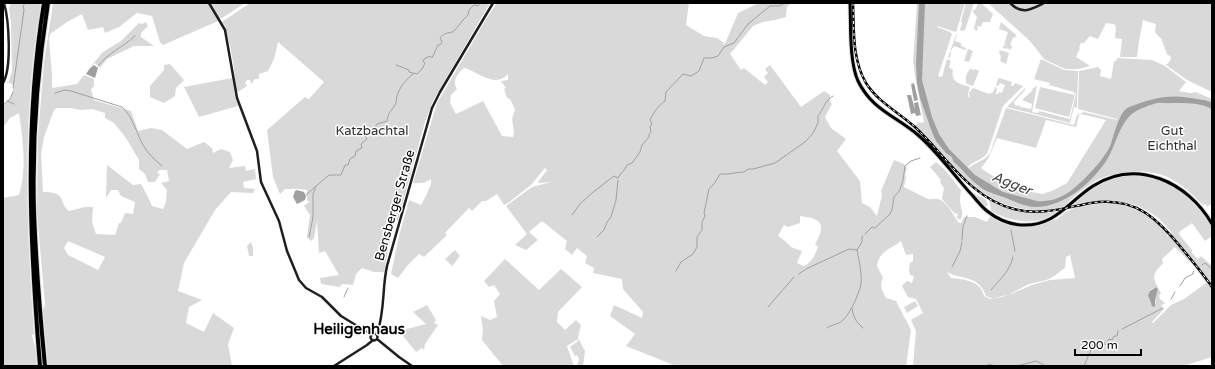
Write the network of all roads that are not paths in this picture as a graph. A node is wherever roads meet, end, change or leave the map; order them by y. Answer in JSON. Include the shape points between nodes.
{"nodes":[{"id":1,"x":4,"y":3,"type":"edge"},
{"id":2,"x":44,"y":3,"type":"edge"},
{"id":3,"x":48,"y":3,"type":"edge"},
{"id":4,"x":209,"y":3,"type":"edge"},
{"id":5,"x":493,"y":3,"type":"edge"},
{"id":6,"x":850,"y":3,"type":"edge"},
{"id":7,"x":1010,"y":3,"type":"edge"},
{"id":8,"x":1044,"y":3,"type":"edge"},
{"id":9,"x":3,"y":83,"type":"edge"},
{"id":10,"x":1212,"y":224,"type":"edge"},
{"id":11,"x":377,"y":334,"type":"junction"},
{"id":12,"x":372,"y":335,"type":"junction"},
{"id":13,"x":377,"y":339,"type":"junction"},
{"id":14,"x":373,"y":340,"type":"junction"},
{"id":15,"x":40,"y":366,"type":"edge"},
{"id":16,"x":45,"y":366,"type":"edge"},
{"id":17,"x":334,"y":366,"type":"edge"},
{"id":18,"x":412,"y":366,"type":"edge"}],
"edges":[{"from":1,"to":9,"type":"street","via":[[8,21],[8,62]]},
{"from":2,"to":15,"type":"highway","via":[[34,86],[30,170],[32,265]]},
{"from":3,"to":16,"type":"highway","via":[[38,86],[34,176],[35,231]]},
{"from":4,"to":12,"type":"street","via":[[224,30],[237,98],[257,151],[261,182],[279,221],[287,251],[299,280],[306,288],[322,297],[341,316]]},
{"from":5,"to":11,"type":"street","name":"Bensberger Straße","via":[[432,108],[387,266],[381,322]]},
{"from":6,"to":10,"type":"main road","via":[[853,62],[857,79],[865,92],[878,107],[921,138],[985,210],[994,216],[1008,223],[1036,224],[1057,216],[1078,196],[1100,182],[1118,176],[1137,175],[1155,177],[1181,189],[1199,205]]},
{"from":7,"to":8,"type":"street","via":[[1023,11]]},
{"from":11,"to":12,"type":"street"},
{"from":11,"to":13,"type":"street"},
{"from":12,"to":14,"type":"street"},
{"from":13,"to":14,"type":"street"},
{"from":13,"to":18,"type":"street"},
{"from":14,"to":17,"type":"street"}]}
